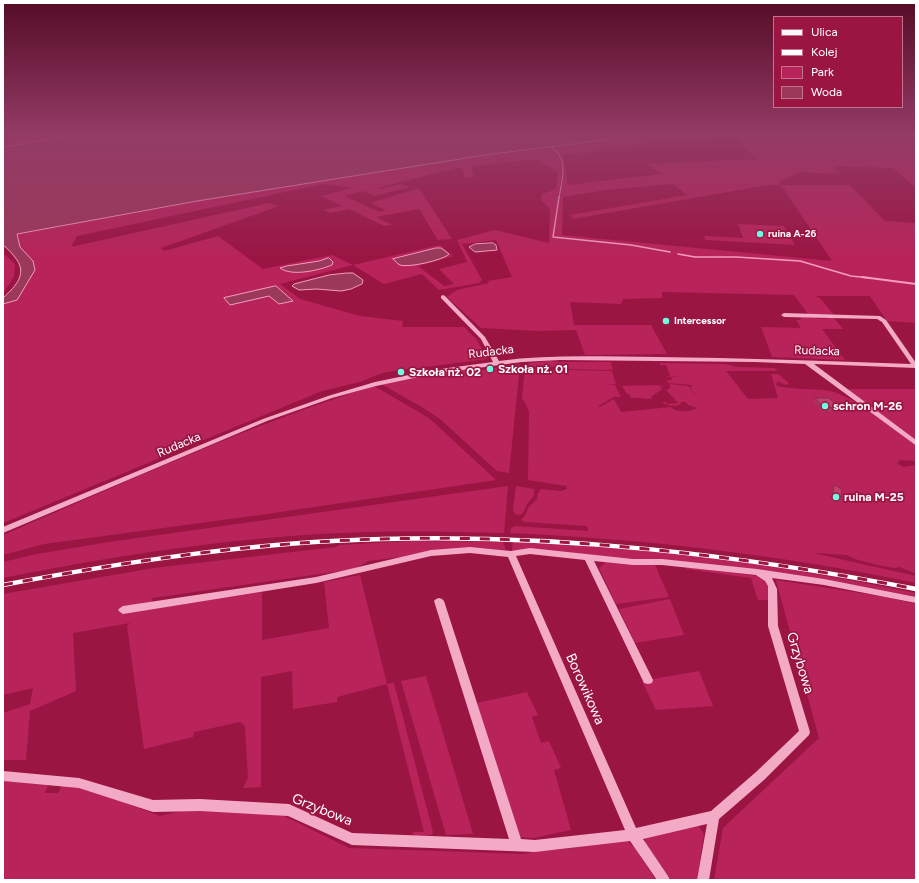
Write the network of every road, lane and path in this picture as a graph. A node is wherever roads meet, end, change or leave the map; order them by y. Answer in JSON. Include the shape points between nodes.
{"nodes":[{"id":1,"x":443,"y":297,"type":"dead end"},
{"id":2,"x":784,"y":315,"type":"dead end"},
{"id":3,"x":496,"y":362,"type":"junction"},
{"id":4,"x":807,"y":362,"type":"junction"},
{"id":5,"x":915,"y":366,"type":"edge"},
{"id":6,"x":916,"y":443,"type":"edge"},
{"id":7,"x":3,"y":530,"type":"edge"},
{"id":8,"x":511,"y":554,"type":"junction"},
{"id":9,"x":588,"y":558,"type":"junction"},
{"id":10,"x":757,"y":572,"type":"junction"},
{"id":11,"x":916,"y":600,"type":"edge"},
{"id":12,"x":439,"y":601,"type":"dead end"},
{"id":13,"x":123,"y":610,"type":"dead end"},
{"id":14,"x":648,"y":680,"type":"dead end"},
{"id":15,"x":3,"y":776,"type":"edge"},
{"id":16,"x":714,"y":816,"type":"junction"},
{"id":17,"x":633,"y":834,"type":"junction"},
{"id":18,"x":518,"y":846,"type":"junction"},
{"id":19,"x":664,"y":880,"type":"edge"},
{"id":20,"x":703,"y":880,"type":"edge"}],
"edges":[{"from":1,"to":3,"type":"street","via":[[483,338]]},
{"from":2,"to":5,"type":"street","via":[[878,317],[884,321]]},
{"from":3,"to":4,"type":"street","name":"Rudacka","via":[[560,358]]},
{"from":3,"to":7,"type":"street","name":"Rudacka","via":[[417,375],[330,397],[265,420]]},
{"from":4,"to":5,"type":"street","name":"Rudacka"},
{"from":4,"to":6,"type":"street"},
{"from":8,"to":9,"type":"street","via":[[530,552]]},
{"from":8,"to":13,"type":"street","via":[[470,550],[431,554],[316,580]]},
{"from":8,"to":17,"type":"street","name":"Borowikowa"},
{"from":9,"to":10,"type":"street","via":[[662,562]]},
{"from":9,"to":14,"type":"street"},
{"from":10,"to":11,"type":"street"},
{"from":10,"to":16,"type":"street","name":"Grzybowa","via":[[769,579],[772,584],[773,626],[805,732]]},
{"from":12,"to":18,"type":"street"},
{"from":15,"to":18,"type":"street","name":"Grzybowa","via":[[79,783],[153,806],[200,805],[289,810],[352,839]]},
{"from":16,"to":17,"type":"street","name":"Grzybowa"},
{"from":16,"to":20,"type":"street"},
{"from":17,"to":18,"type":"street","name":"Grzybowa"},
{"from":17,"to":19,"type":"street"}]}
